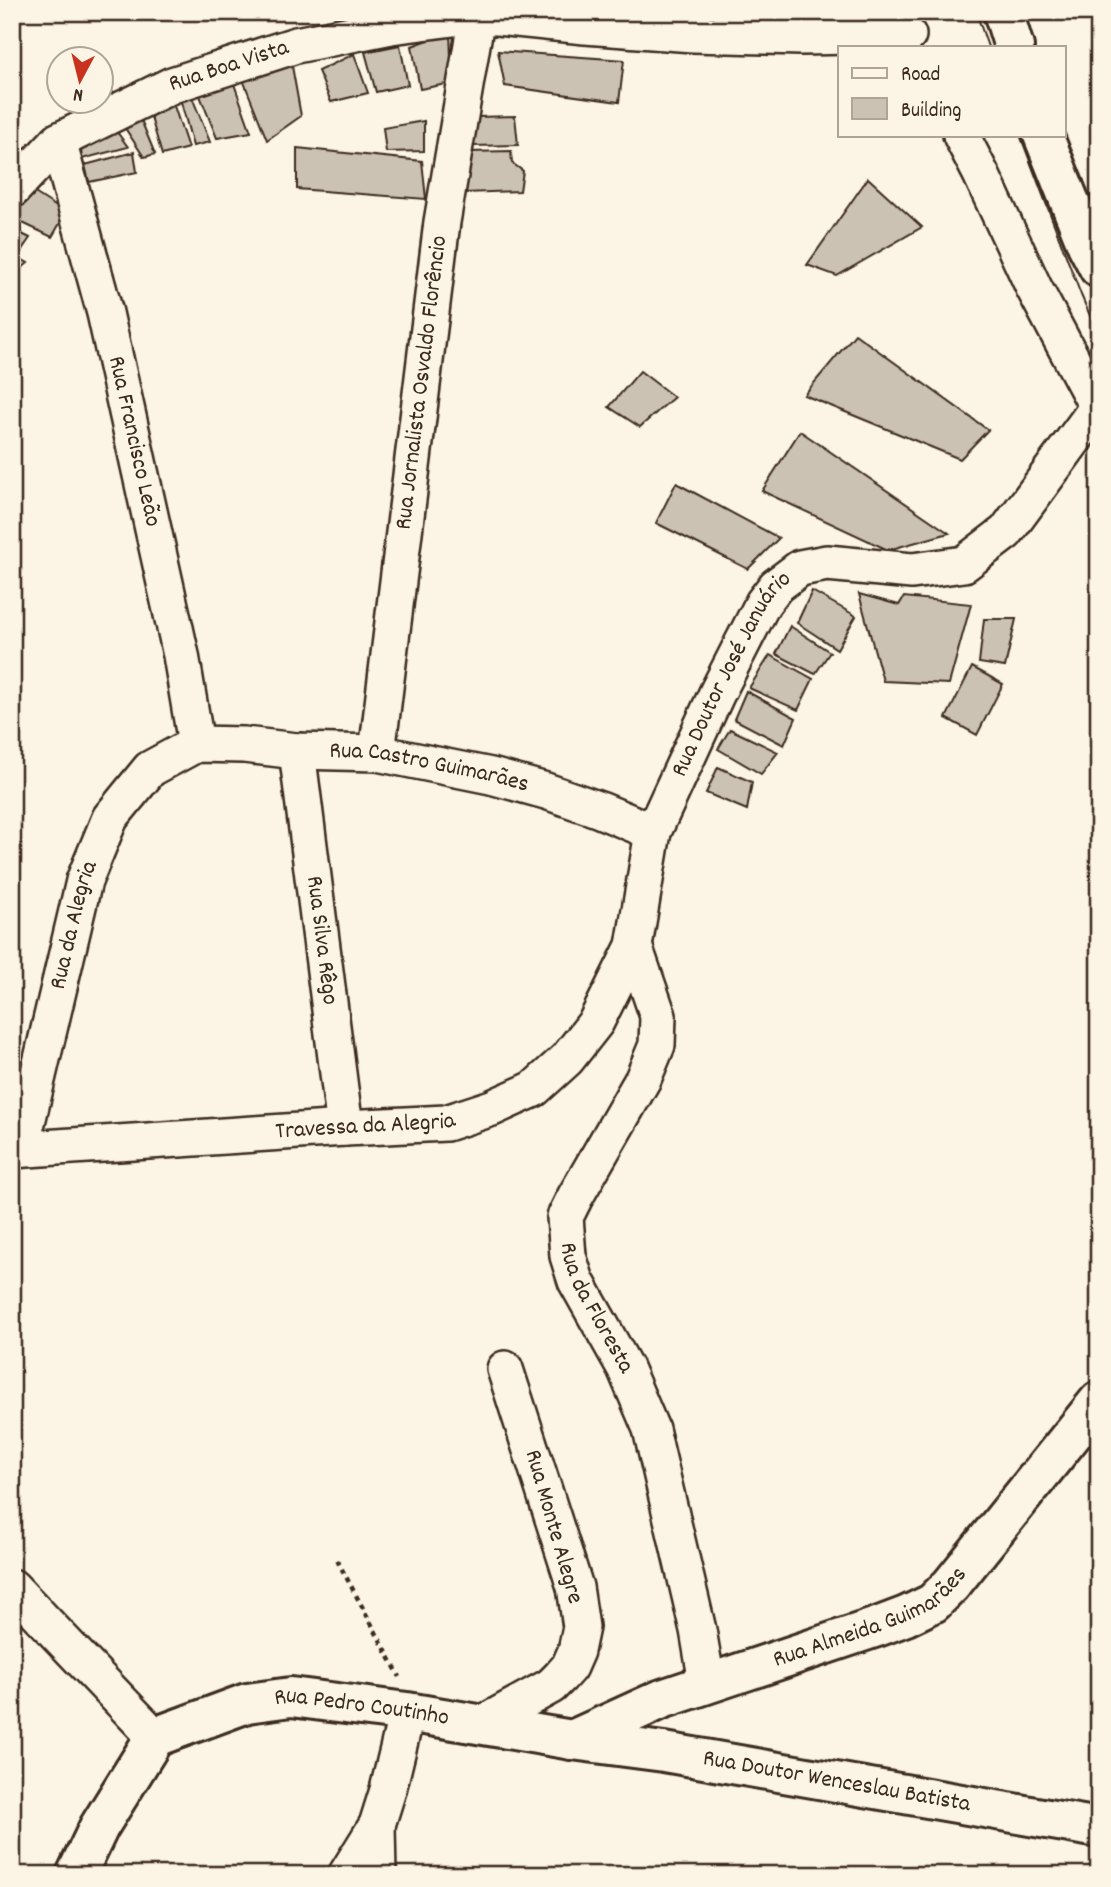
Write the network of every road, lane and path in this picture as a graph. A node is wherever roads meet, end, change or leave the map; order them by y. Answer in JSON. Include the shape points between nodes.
{"nodes":[{"id":1,"x":1003,"y":12,"type":"edge"},
{"id":2,"x":477,"y":15,"type":"junction"},
{"id":3,"x":908,"y":32,"type":"edge"},
{"id":4,"x":1014,"y":46,"type":"edge"},
{"id":5,"x":962,"y":136,"type":"edge"},
{"id":6,"x":1043,"y":136,"type":"edge"},
{"id":7,"x":58,"y":141,"type":"junction"},
{"id":8,"x":12,"y":190,"type":"edge"},
{"id":9,"x":1099,"y":268,"type":"edge"},
{"id":10,"x":1098,"y":409,"type":"edge"},
{"id":11,"x":196,"y":744,"type":"junction"},
{"id":12,"x":297,"y":751,"type":"junction"},
{"id":13,"x":377,"y":753,"type":"junction"},
{"id":14,"x":653,"y":832,"type":"junction"},
{"id":15,"x":634,"y":946,"type":"junction"},
{"id":16,"x":345,"y":1128,"type":"junction"},
{"id":17,"x":17,"y":1149,"type":"edge"},
{"id":18,"x":505,"y":1369,"type":"dead end"},
{"id":19,"x":1099,"y":1401,"type":"edge"},
{"id":20,"x":337,"y":1560,"type":"dead end"},
{"id":21,"x":12,"y":1587,"type":"edge"},
{"id":22,"x":706,"y":1683,"type":"junction"},
{"id":23,"x":405,"y":1698,"type":"junction"},
{"id":24,"x":662,"y":1699,"type":"junction"},
{"id":25,"x":482,"y":1724,"type":"junction"},
{"id":26,"x":155,"y":1737,"type":"junction"},
{"id":27,"x":572,"y":1740,"type":"junction"},
{"id":28,"x":664,"y":1752,"type":"junction"},
{"id":29,"x":377,"y":1825,"type":"junction"},
{"id":30,"x":1099,"y":1828,"type":"edge"},
{"id":31,"x":76,"y":1875,"type":"edge"},
{"id":32,"x":346,"y":1875,"type":"edge"},
{"id":33,"x":378,"y":1875,"type":"edge"}],
"edges":[{"from":1,"to":4,"type":"main road"},
{"from":2,"to":3,"type":"street","name":"Rua Boa Vista","via":[[693,34],[801,37]]},
{"from":2,"to":7,"type":"street","name":"Rua Boa Vista","via":[[296,45],[172,85]]},
{"from":2,"to":13,"type":"street","name":"Rua Jornalista Osvaldo Florêncio","via":[[442,222]]},
{"from":5,"to":10,"type":"street"},
{"from":6,"to":9,"type":"main road"},
{"from":7,"to":8,"type":"street","name":"Rua Boa Vista"},
{"from":7,"to":11,"type":"street","name":"Rua Francisco Leão","via":[[117,364]]},
{"from":10,"to":14,"type":"street","name":"Rua Doutor José Januário","via":[[1006,532],[964,564],[912,571],[827,563],[800,568],[776,586],[723,682]]},
{"from":11,"to":12,"type":"street","name":"Rua Castro Guimarães"},
{"from":11,"to":17,"type":"street","name":"Rua da Alegria","via":[[150,769],[110,818],[84,881]]},
{"from":12,"to":13,"type":"street","name":"Rua Castro Guimarães"},
{"from":12,"to":16,"type":"street","name":"Rua Silva Rêgo"},
{"from":13,"to":14,"type":"street","name":"Rua Castro Guimarães","via":[[513,782]]},
{"from":14,"to":15,"type":"street","name":"Rua Doutor José Januário"},
{"from":15,"to":16,"type":"street","name":"Travessa da Alegria","via":[[596,1021],[567,1059],[534,1089],[446,1123]]},
{"from":15,"to":22,"type":"street","name":"Rua da Floresta","via":[[657,1016],[657,1045],[643,1079],[565,1217],[566,1236],[576,1281],[625,1368],[651,1429]]},
{"from":16,"to":17,"type":"street","name":"Travessa da Alegria"},
{"from":18,"to":25,"type":"street","name":"Rua Monte Alegre","via":[[575,1587],[580,1626],[569,1667],[551,1686]]},
{"from":19,"to":22,"type":"main road","name":"Rua Almeida Guimarães","via":[[933,1603],[877,1627]]},
{"from":20,"to":23,"type":"path"},
{"from":21,"to":26,"type":"street"},
{"from":22,"to":24,"type":"main road","name":"Rua Almeida Guimarães"},
{"from":23,"to":25,"type":"main road","name":"Rua Pedro Coutinho"},
{"from":23,"to":26,"type":"main road","name":"Rua Pedro Coutinho","via":[[291,1697],[247,1703]]},
{"from":23,"to":29,"type":"street"},
{"from":24,"to":27,"type":"main road","name":"Rua Almeida Guimarães"},
{"from":24,"to":28,"type":"main road","via":[[656,1727]]},
{"from":25,"to":27,"type":"main road","name":"Rua Pedro Coutinho"},
{"from":26,"to":31,"type":"main road","via":[[99,1827]]},
{"from":27,"to":28,"type":"main road","name":"Rua Doutor Wenceslau Batista"},
{"from":28,"to":30,"type":"main road","name":"Rua Doutor Wenceslau Batista"},
{"from":29,"to":32,"type":"street"},
{"from":29,"to":33,"type":"street"}]}
